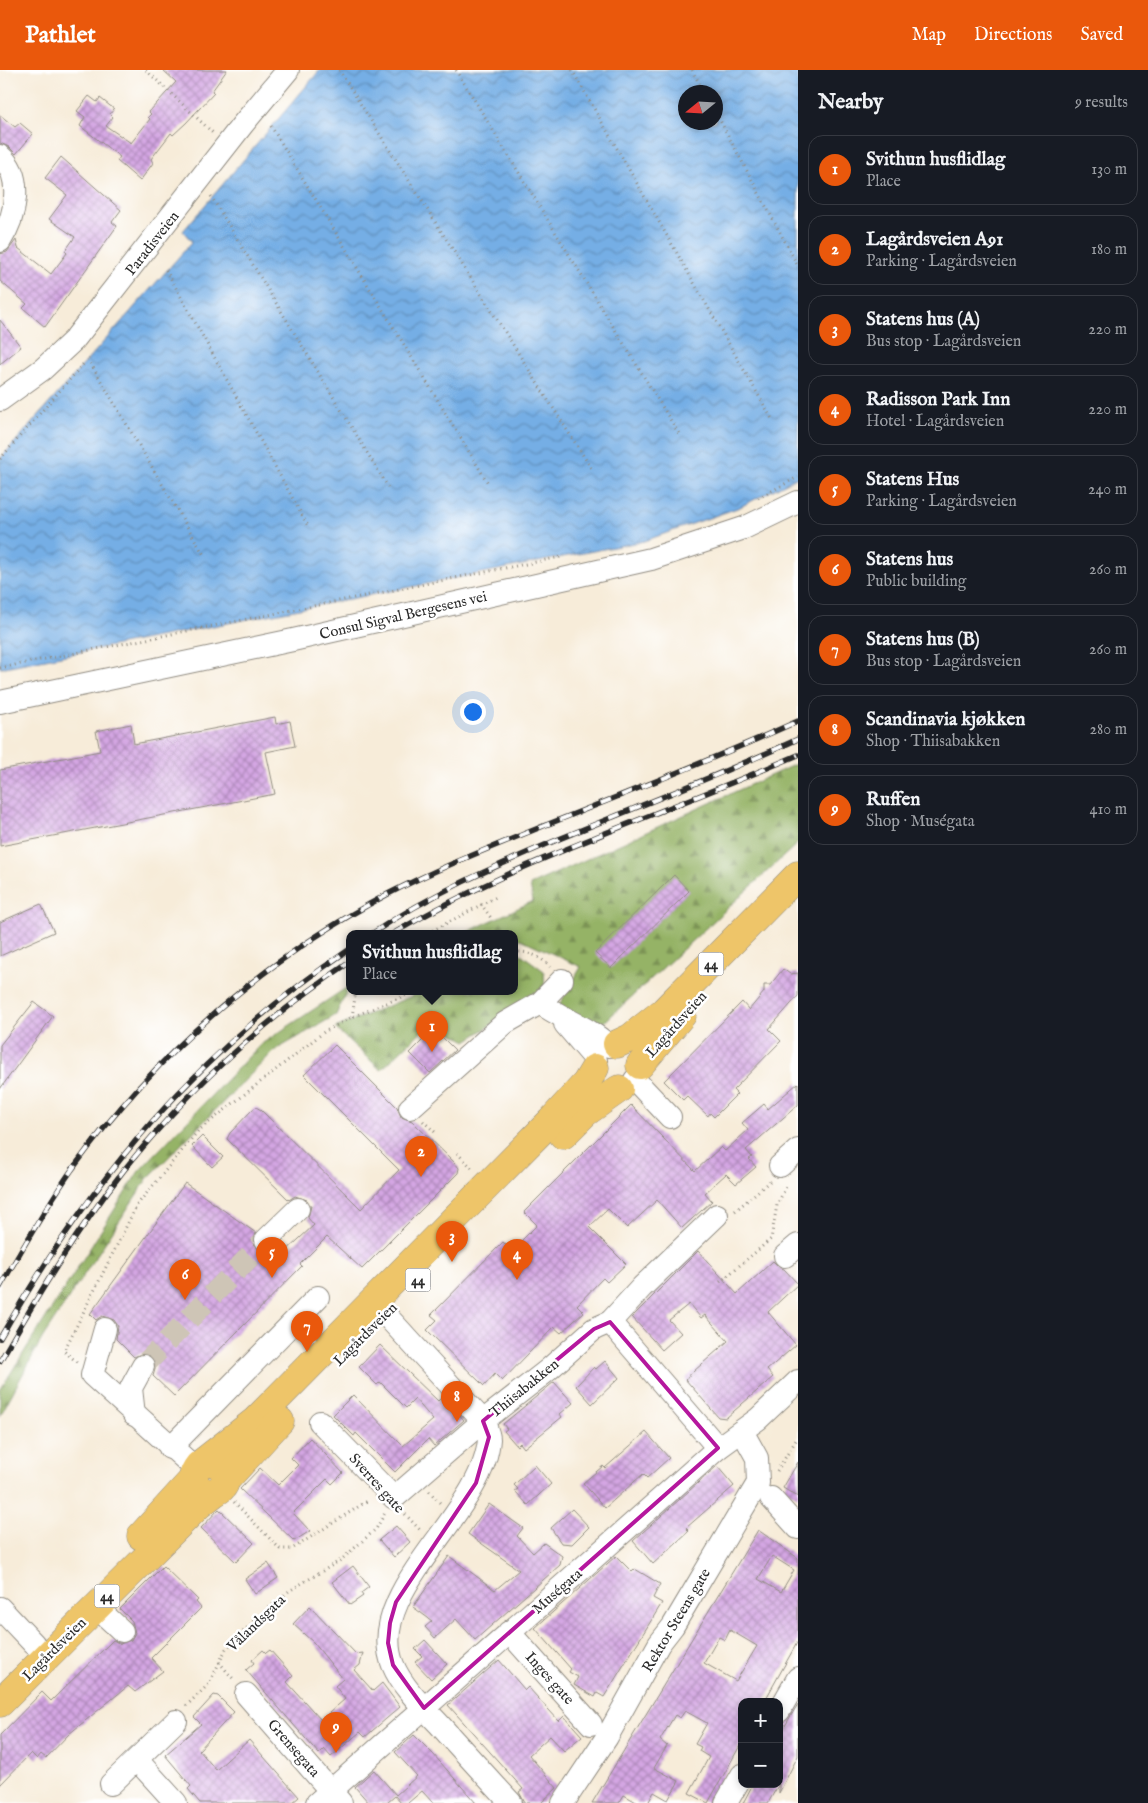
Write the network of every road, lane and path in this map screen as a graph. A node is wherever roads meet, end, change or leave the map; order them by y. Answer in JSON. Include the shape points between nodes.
{"nodes":[{"id":1,"x":146,"y":70,"type":"edge"},
{"id":2,"x":288,"y":70,"type":"edge"},
{"id":3,"x":339,"y":70,"type":"edge"},
{"id":4,"x":456,"y":70,"type":"edge"},
{"id":5,"x":572,"y":70,"type":"edge"},
{"id":6,"x":692,"y":70,"type":"edge"},
{"id":7,"x":700,"y":85,"type":"edge"},
{"id":8,"x":270,"y":126,"type":"dead end"},
{"id":9,"x":723,"y":127,"type":"edge"},
{"id":10,"x":227,"y":145,"type":"junction"},
{"id":11,"x":0,"y":156,"type":"edge"},
{"id":12,"x":211,"y":196,"type":"dead end"},
{"id":13,"x":0,"y":241,"type":"edge"},
{"id":14,"x":798,"y":266,"type":"edge"},
{"id":15,"x":166,"y":270,"type":"dead end"},
{"id":16,"x":0,"y":400,"type":"edge"},
{"id":17,"x":772,"y":419,"type":"dead end"},
{"id":18,"x":679,"y":434,"type":"dead end"},
{"id":19,"x":0,"y":459,"type":"edge"},
{"id":20,"x":593,"y":471,"type":"dead end"},
{"id":21,"x":798,"y":477,"type":"edge"},
{"id":22,"x":488,"y":483,"type":"dead end"},
{"id":23,"x":388,"y":487,"type":"dead end"},
{"id":24,"x":757,"y":498,"type":"dead end"},
{"id":25,"x":798,"y":502,"type":"edge"},
{"id":26,"x":308,"y":526,"type":"dead end"},
{"id":27,"x":204,"y":555,"type":"dead end"},
{"id":28,"x":566,"y":556,"type":"dead end"},
{"id":29,"x":0,"y":668,"type":"edge"},
{"id":30,"x":0,"y":702,"type":"edge"},
{"id":31,"x":798,"y":875,"type":"edge"},
{"id":32,"x":498,"y":896,"type":"dead end"},
{"id":33,"x":798,"y":898,"type":"edge"},
{"id":34,"x":481,"y":904,"type":"junction"},
{"id":35,"x":491,"y":918,"type":"dead end"},
{"id":36,"x":433,"y":930,"type":"edge"},
{"id":37,"x":518,"y":952,"type":"edge"},
{"id":38,"x":562,"y":980,"type":"joint"},
{"id":39,"x":355,"y":995,"type":"edge"},
{"id":40,"x":406,"y":995,"type":"edge"},
{"id":41,"x":540,"y":1003,"type":"junction"},
{"id":42,"x":352,"y":1017,"type":"junction"},
{"id":43,"x":604,"y":1054,"type":"junction"},
{"id":44,"x":631,"y":1078,"type":"junction"},
{"id":45,"x":410,"y":1108,"type":"dead end"},
{"id":46,"x":670,"y":1117,"type":"dead end"},
{"id":47,"x":798,"y":1150,"type":"edge"},
{"id":48,"x":456,"y":1153,"type":"dead end"},
{"id":49,"x":476,"y":1173,"type":"dead end"},
{"id":50,"x":786,"y":1173,"type":"junction"},
{"id":51,"x":298,"y":1209,"type":"dead end"},
{"id":52,"x":726,"y":1213,"type":"joint"},
{"id":53,"x":266,"y":1240,"type":"tunnel mouth"},
{"id":54,"x":720,"y":1282,"type":"dead end"},
{"id":55,"x":318,"y":1297,"type":"dead end"},
{"id":56,"x":384,"y":1314,"type":"junction"},
{"id":57,"x":610,"y":1322,"type":"junction"},
{"id":58,"x":105,"y":1328,"type":"dead end"},
{"id":59,"x":143,"y":1366,"type":"tunnel mouth"},
{"id":60,"x":92,"y":1375,"type":"junction"},
{"id":61,"x":798,"y":1381,"type":"edge"},
{"id":62,"x":134,"y":1415,"type":"junction"},
{"id":63,"x":483,"y":1421,"type":"junction"},
{"id":64,"x":320,"y":1422,"type":"dead end"},
{"id":65,"x":742,"y":1431,"type":"junction"},
{"id":66,"x":798,"y":1437,"type":"edge"},
{"id":67,"x":170,"y":1448,"type":"junction"},
{"id":68,"x":718,"y":1448,"type":"junction"},
{"id":69,"x":198,"y":1470,"type":"junction"},
{"id":70,"x":776,"y":1472,"type":"dead end"},
{"id":71,"x":224,"y":1490,"type":"junction"},
{"id":72,"x":390,"y":1494,"type":"junction"},
{"id":73,"x":771,"y":1498,"type":"dead end"},
{"id":74,"x":798,"y":1528,"type":"edge"},
{"id":75,"x":435,"y":1542,"type":"junction"},
{"id":76,"x":96,"y":1607,"type":"junction"},
{"id":77,"x":0,"y":1608,"type":"edge"},
{"id":78,"x":122,"y":1631,"type":"dead end"},
{"id":79,"x":509,"y":1632,"type":"junction"},
{"id":80,"x":34,"y":1644,"type":"junction"},
{"id":81,"x":0,"y":1678,"type":"edge"},
{"id":82,"x":798,"y":1678,"type":"edge"},
{"id":83,"x":246,"y":1694,"type":"dead end"},
{"id":84,"x":0,"y":1704,"type":"edge"},
{"id":85,"x":783,"y":1704,"type":"edge"},
{"id":86,"x":424,"y":1708,"type":"junction"},
{"id":87,"x":176,"y":1720,"type":"joint"},
{"id":88,"x":591,"y":1724,"type":"dead end"},
{"id":89,"x":137,"y":1760,"type":"junction"},
{"id":90,"x":738,"y":1782,"type":"edge"},
{"id":91,"x":110,"y":1784,"type":"dead end"},
{"id":92,"x":330,"y":1799,"type":"edge"},
{"id":93,"x":176,"y":1803,"type":"edge"},
{"id":94,"x":510,"y":1803,"type":"edge"},
{"id":95,"x":564,"y":1803,"type":"edge"},
{"id":96,"x":726,"y":1803,"type":"edge"}],
"edges":[{"from":1,"to":10,"type":"path"},
{"from":2,"to":10,"type":"street","name":"Paradisveien"},
{"from":3,"to":20,"type":"path"},
{"from":4,"to":18,"type":"path"},
{"from":5,"to":17,"type":"path"},
{"from":6,"to":7,"type":"path"},
{"from":8,"to":22,"type":"path"},
{"from":9,"to":14,"type":"path"},
{"from":10,"to":16,"type":"street","name":"Paradisveien","via":[[74,340],[43,369]]},
{"from":11,"to":13,"type":"street","via":[[10,171],[15,202],[9,227]]},
{"from":12,"to":23,"type":"path"},
{"from":15,"to":26,"type":"path"},
{"from":19,"to":27,"type":"path","via":[[87,361]]},
{"from":21,"to":24,"type":"path"},
{"from":25,"to":30,"type":"street","name":"Consul Sigval Bergesens vei","via":[[744,528],[651,559]]},
{"from":28,"to":29,"type":"path"},
{"from":31,"to":43,"type":"main road","name":"Lagårdsveien","number":"44","via":[[664,1011]]},
{"from":32,"to":34,"type":"path"},
{"from":33,"to":44,"type":"main road","name":"Lagårdsveien","number":"44","via":[[675,1022]]},
{"from":34,"to":35,"type":"path"},
{"from":34,"to":36,"type":"path"},
{"from":37,"to":38,"type":"path","via":[[543,959]]},
{"from":38,"to":41,"type":"street"},
{"from":39,"to":42,"type":"path"},
{"from":40,"to":42,"type":"path"},
{"from":41,"to":43,"type":"street","via":[[558,1016],[597,1034]]},
{"from":41,"to":45,"type":"street","via":[[505,1023]]},
{"from":42,"to":60,"type":"path","via":[[324,1032],[198,1131],[137,1205],[64,1351]]},
{"from":43,"to":44,"type":"main road","via":[[631,1049],[636,1055]]},
{"from":43,"to":44,"type":"main road","via":[[598,1077],[602,1083],[612,1088]]},
{"from":43,"to":69,"type":"main road","name":"Lagårdsveien","number":"44","via":[[586,1083],[552,1121],[255,1421]]},
{"from":44,"to":46,"type":"street"},
{"from":44,"to":56,"type":"main road","name":"Lagårdsveien","number":"44","via":[[584,1113]]},
{"from":47,"to":50,"type":"street"},
{"from":48,"to":49,"type":"path"},
{"from":50,"to":52,"type":"path","via":[[777,1174]]},
{"from":50,"to":54,"type":"path","via":[[786,1185],[777,1205],[771,1238]]},
{"from":51,"to":53,"type":"street"},
{"from":52,"to":57,"type":"street","name":"Thiisabakken","via":[[642,1287]]},
{"from":55,"to":67,"type":"street"},
{"from":56,"to":63,"type":"street"},
{"from":56,"to":71,"type":"main road","name":"Lagårdsveien","number":"44","via":[[250,1452]]},
{"from":57,"to":63,"type":"street","name":"Thiisabakken","via":[[594,1329]]},
{"from":57,"to":68,"type":"street"},
{"from":58,"to":60,"type":"street"},
{"from":59,"to":62,"type":"street","via":[[131,1388]]},
{"from":60,"to":62,"type":"street"},
{"from":61,"to":65,"type":"street","name":"Muségata"},
{"from":62,"to":67,"type":"street"},
{"from":63,"to":72,"type":"street","name":"Thiisabakken"},
{"from":63,"to":75,"type":"street","via":[[489,1437],[476,1483]]},
{"from":64,"to":72,"type":"street","name":"Sverres gate"},
{"from":65,"to":68,"type":"street","name":"Muségata"},
{"from":65,"to":95,"type":"street","name":"Rektor Steens gate","via":[[756,1458],[758,1483],[659,1644],[607,1737]]},
{"from":66,"to":70,"type":"path"},
{"from":67,"to":69,"type":"street"},
{"from":68,"to":79,"type":"street","name":"Muségata"},
{"from":69,"to":71,"type":"main road","via":[[212,1461],[221,1465]]},
{"from":69,"to":80,"type":"main road","name":"Lagårdsveien","number":"44","via":[[148,1530]]},
{"from":71,"to":72,"type":"path","via":[[280,1549],[292,1549]]},
{"from":71,"to":76,"type":"main road","name":"Lagårdsveien","number":"44","via":[[198,1505]]},
{"from":72,"to":75,"type":"path","name":"Sverres gate","via":[[410,1519]]},
{"from":72,"to":87,"type":"path","name":"Vålandsgata","via":[[376,1529],[341,1560],[289,1590],[256,1619],[226,1649],[209,1684]]},
{"from":73,"to":74,"type":"street"},
{"from":75,"to":86,"type":"street","via":[[396,1602],[388,1643],[393,1665]]},
{"from":76,"to":78,"type":"street"},
{"from":76,"to":84,"type":"main road","name":"Lagårdsveien","number":"44"},
{"from":77,"to":80,"type":"street"},
{"from":79,"to":86,"type":"street","name":"Muségata"},
{"from":79,"to":88,"type":"street","name":"Inges gate"},
{"from":80,"to":81,"type":"main road","name":"Lagårdsveien","number":"44"},
{"from":82,"to":85,"type":"street"},
{"from":83,"to":92,"type":"street","name":"Grensegata"},
{"from":86,"to":92,"type":"street","name":"Muségata"},
{"from":86,"to":94,"type":"street"},
{"from":87,"to":89,"type":"street"},
{"from":89,"to":91,"type":"street"},
{"from":89,"to":93,"type":"street"},
{"from":90,"to":96,"type":"street"}]}
